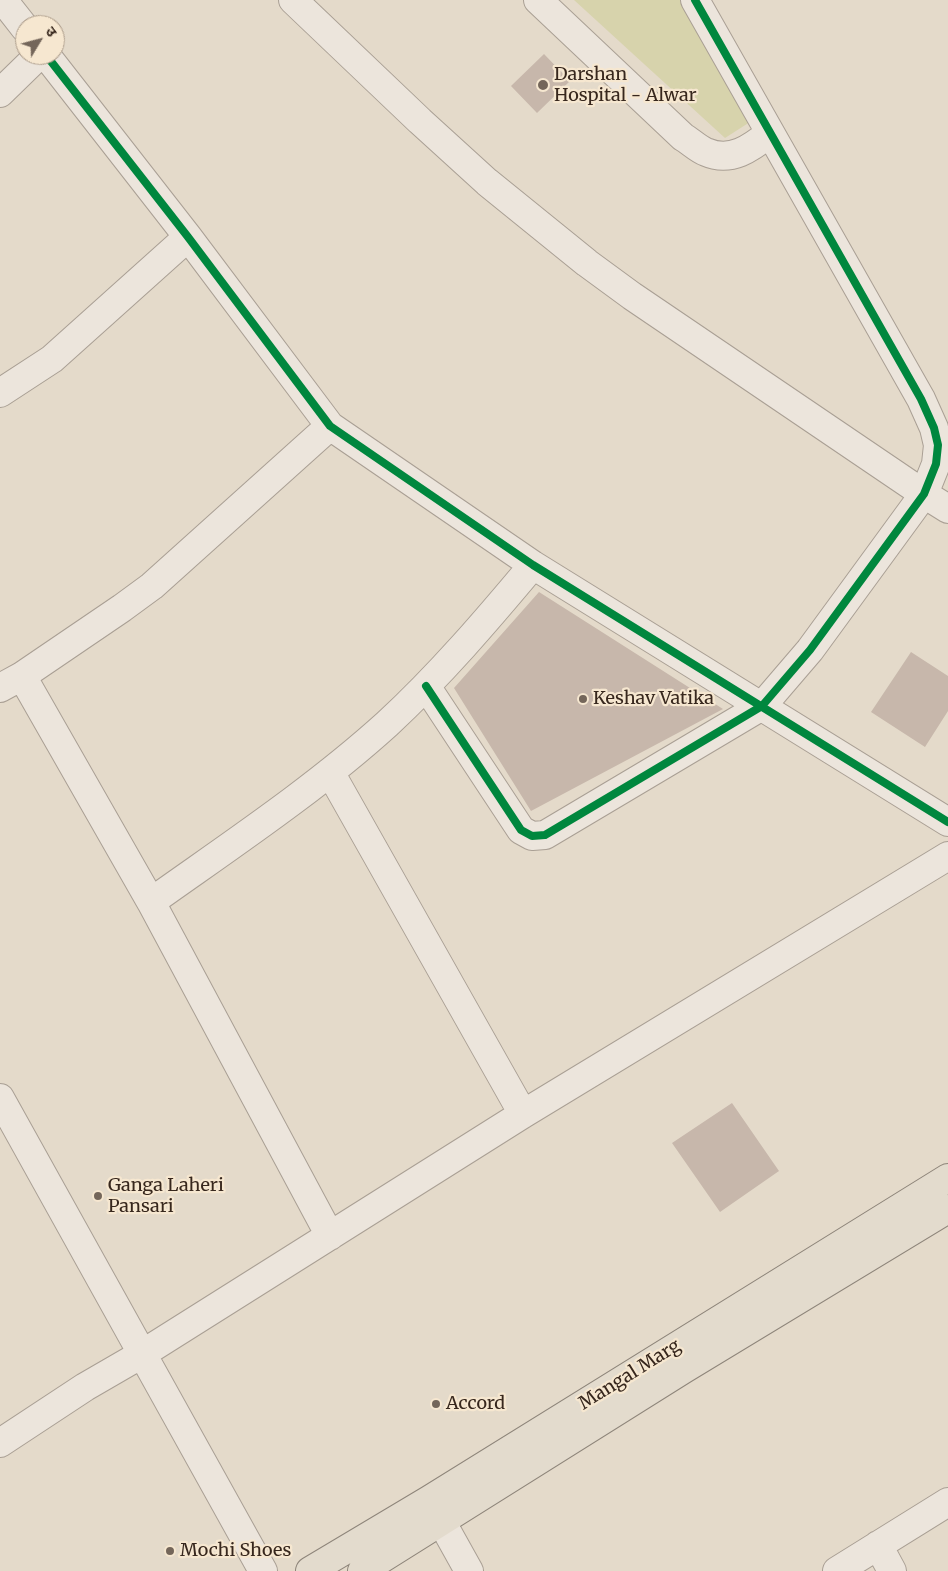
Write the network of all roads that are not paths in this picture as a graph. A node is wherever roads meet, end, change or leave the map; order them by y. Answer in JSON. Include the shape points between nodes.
{"nodes":[{"id":1,"x":3,"y":0,"type":"edge"},
{"id":2,"x":293,"y":0,"type":"edge"},
{"id":3,"x":538,"y":0,"type":"edge"},
{"id":4,"x":695,"y":0,"type":"edge"},
{"id":5,"x":15,"y":15,"type":"edge"},
{"id":6,"x":29,"y":65,"type":"edge"},
{"id":7,"x":54,"y":65,"type":"edge"},
{"id":8,"x":0,"y":93,"type":"edge"},
{"id":9,"x":770,"y":133,"type":"junction"},
{"id":10,"x":188,"y":237,"type":"junction"},
{"id":11,"x":0,"y":393,"type":"edge"},
{"id":12,"x":330,"y":426,"type":"junction"},
{"id":13,"x":924,"y":494,"type":"junction"},
{"id":14,"x":948,"y":510,"type":"edge"},
{"id":15,"x":533,"y":565,"type":"junction"},
{"id":16,"x":11,"y":682,"type":"edge"},
{"id":17,"x":426,"y":686,"type":"junction"},
{"id":18,"x":762,"y":706,"type":"junction"},
{"id":19,"x":330,"y":772,"type":"junction"},
{"id":20,"x":948,"y":822,"type":"edge"},
{"id":21,"x":948,"y":856,"type":"edge"},
{"id":22,"x":151,"y":902,"type":"junction"},
{"id":23,"x":0,"y":1098,"type":"edge"},
{"id":24,"x":523,"y":1114,"type":"junction"},
{"id":25,"x":948,"y":1178,"type":"edge"},
{"id":26,"x":948,"y":1209,"type":"edge"},
{"id":27,"x":330,"y":1236,"type":"junction"},
{"id":28,"x":142,"y":1354,"type":"junction"},
{"id":29,"x":0,"y":1443,"type":"edge"},
{"id":30,"x":948,"y":1502,"type":"edge"},
{"id":31,"x":435,"y":1511,"type":"junction"},
{"id":32,"x":878,"y":1545,"type":"junction"},
{"id":33,"x":263,"y":1571,"type":"edge"},
{"id":34,"x":310,"y":1571,"type":"edge"},
{"id":35,"x":362,"y":1571,"type":"edge"},
{"id":36,"x":468,"y":1571,"type":"edge"},
{"id":37,"x":837,"y":1571,"type":"edge"},
{"id":38,"x":892,"y":1571,"type":"edge"}],
"edges":[{"from":1,"to":5,"type":"street"},
{"from":2,"to":13,"type":"street","via":[[480,176],[586,263]]},
{"from":3,"to":9,"type":"street","via":[[683,136],[706,152],[728,157],[750,149]]},
{"from":4,"to":9,"type":"street"},
{"from":6,"to":8,"type":"street"},
{"from":7,"to":10,"type":"street"},
{"from":9,"to":13,"type":"street","via":[[921,399],[934,428],[938,445],[936,464]]},
{"from":10,"to":11,"type":"street","via":[[52,359]]},
{"from":10,"to":12,"type":"street"},
{"from":12,"to":15,"type":"street"},
{"from":12,"to":16,"type":"street","via":[[152,586]]},
{"from":13,"to":14,"type":"street"},
{"from":13,"to":18,"type":"street","via":[[810,650]]},
{"from":15,"to":17,"type":"street"},
{"from":15,"to":18,"type":"street"},
{"from":16,"to":22,"type":"street"},
{"from":17,"to":18,"type":"street","via":[[521,830],[532,836],[545,835],[565,824]]},
{"from":17,"to":19,"type":"street"},
{"from":18,"to":20,"type":"street"},
{"from":19,"to":22,"type":"street"},
{"from":19,"to":24,"type":"street"},
{"from":21,"to":24,"type":"street"},
{"from":22,"to":27,"type":"street"},
{"from":23,"to":28,"type":"street"},
{"from":24,"to":27,"type":"street"},
{"from":25,"to":31,"type":"main road","name":"Mangal Marg"},
{"from":26,"to":31,"type":"main road","name":"Mangal Marg","via":[[684,1369]]},
{"from":27,"to":28,"type":"street"},
{"from":28,"to":29,"type":"street"},
{"from":28,"to":33,"type":"street"},
{"from":30,"to":32,"type":"street"},
{"from":31,"to":34,"type":"main road","name":"Mangal Marg"},
{"from":31,"to":35,"type":"main road","name":"Mangal Marg"},
{"from":31,"to":36,"type":"street"},
{"from":32,"to":37,"type":"street"},
{"from":32,"to":38,"type":"street"}]}
